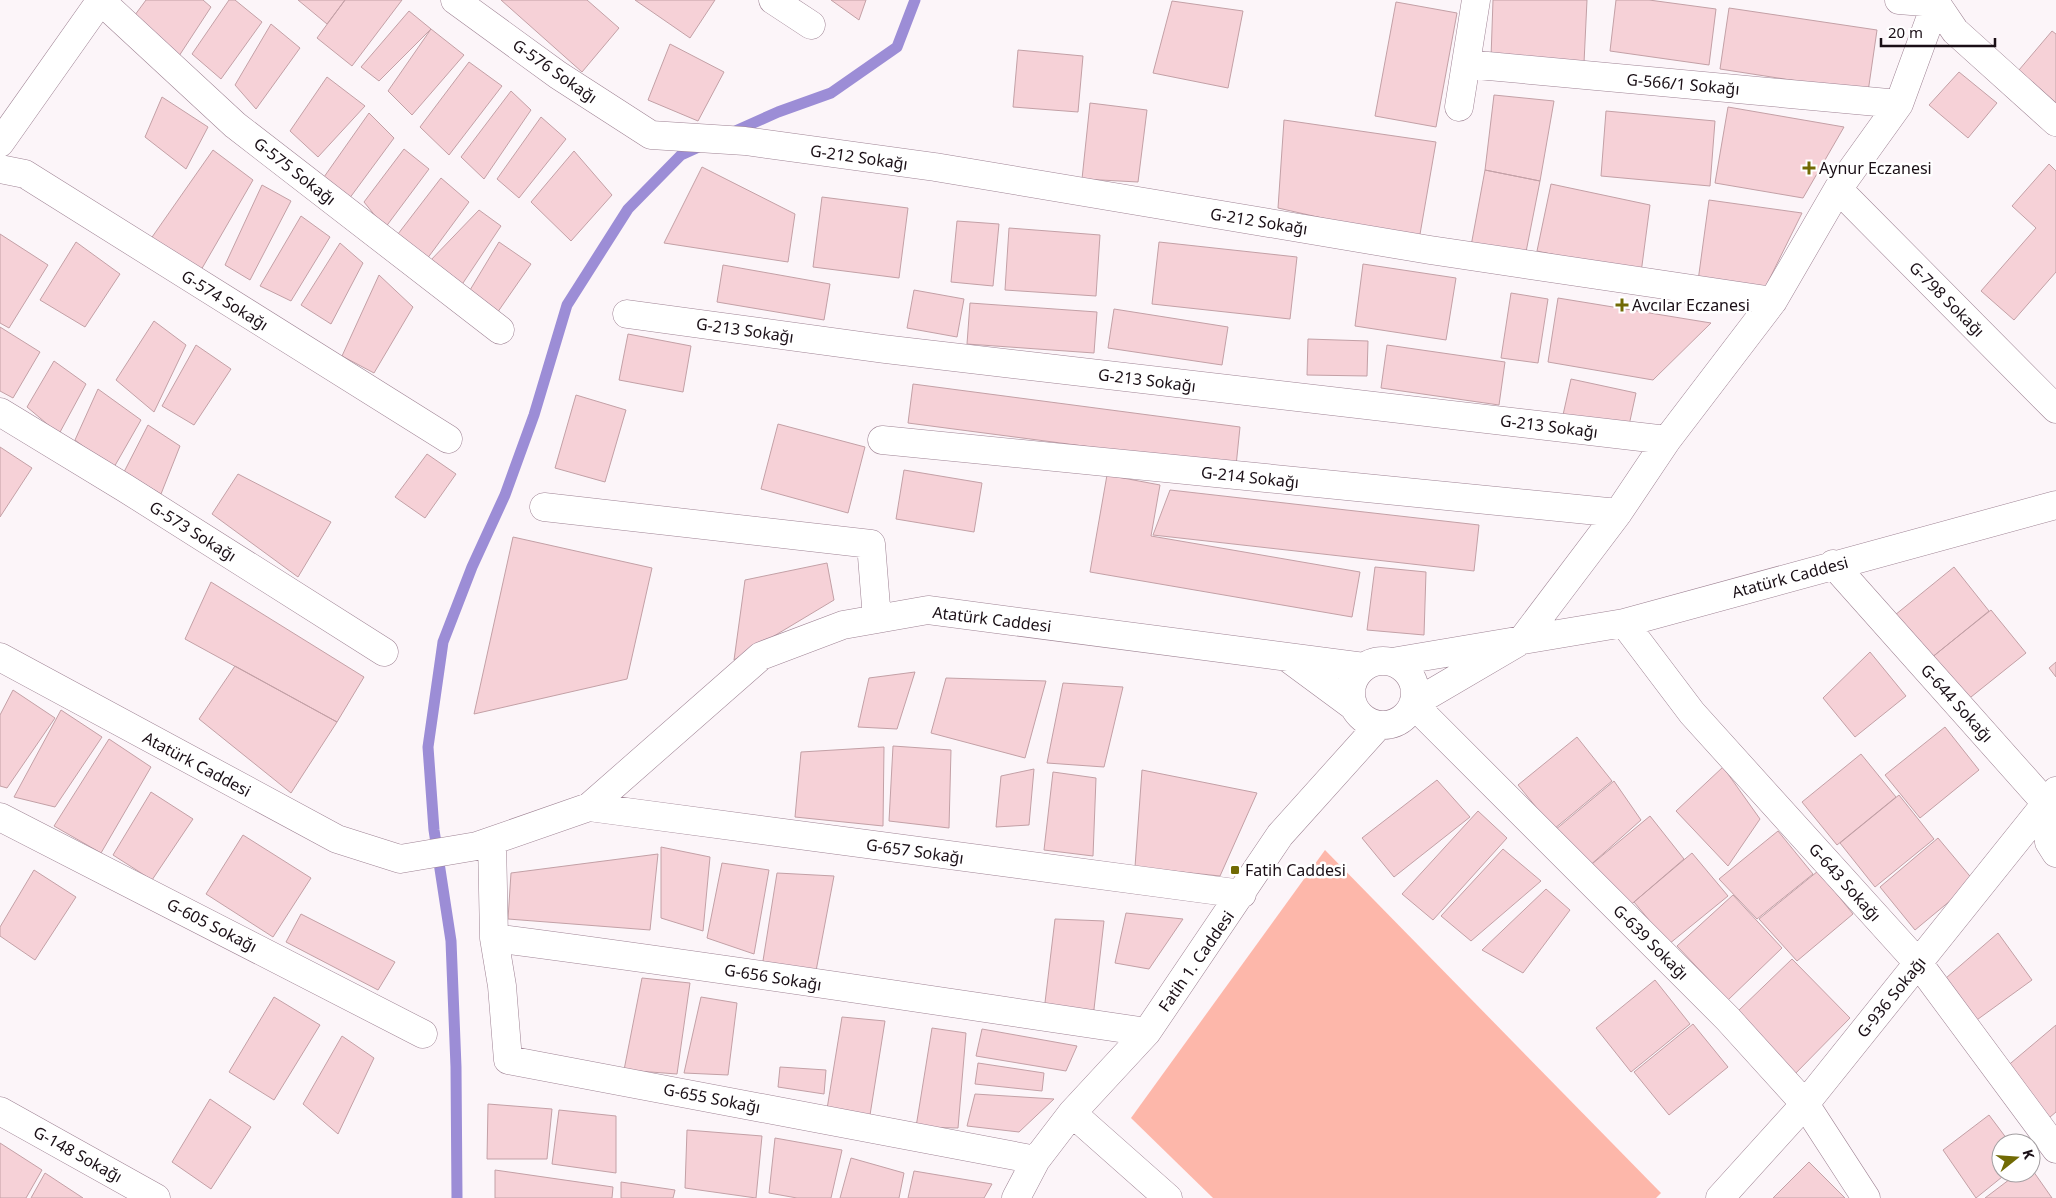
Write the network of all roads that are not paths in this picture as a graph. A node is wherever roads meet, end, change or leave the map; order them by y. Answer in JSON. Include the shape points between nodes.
{"nodes":[{"id":1,"x":100,"y":0,"type":"edge"},
{"id":2,"x":455,"y":0,"type":"edge"},
{"id":3,"x":773,"y":0,"type":"edge"},
{"id":4,"x":1476,"y":0,"type":"edge"},
{"id":5,"x":1899,"y":0,"type":"edge"},
{"id":6,"x":1937,"y":2,"type":"edge"},
{"id":7,"x":811,"y":25,"type":"dead end"},
{"id":8,"x":1466,"y":64,"type":"junction"},
{"id":9,"x":1899,"y":104,"type":"junction"},
{"id":10,"x":1459,"y":107,"type":"dead end"},
{"id":11,"x":2056,"y":122,"type":"edge"},
{"id":12,"x":658,"y":136,"type":"joint"},
{"id":13,"x":0,"y":143,"type":"edge"},
{"id":14,"x":0,"y":168,"type":"edge"},
{"id":15,"x":1838,"y":189,"type":"junction"},
{"id":16,"x":1773,"y":301,"type":"junction"},
{"id":17,"x":627,"y":314,"type":"dead end"},
{"id":18,"x":500,"y":330,"type":"dead end"},
{"id":19,"x":2056,"y":409,"type":"edge"},
{"id":20,"x":0,"y":412,"type":"edge"},
{"id":21,"x":448,"y":439,"type":"dead end"},
{"id":22,"x":882,"y":440,"type":"dead end"},
{"id":23,"x":1667,"y":440,"type":"junction"},
{"id":24,"x":2056,"y":505,"type":"edge"},
{"id":25,"x":544,"y":507,"type":"dead end"},
{"id":26,"x":1618,"y":513,"type":"junction"},
{"id":27,"x":1833,"y":564,"type":"junction"},
{"id":28,"x":877,"y":620,"type":"junction"},
{"id":29,"x":1624,"y":623,"type":"junction"},
{"id":30,"x":1522,"y":640,"type":"junction"},
{"id":31,"x":384,"y":652,"type":"dead end"},
{"id":32,"x":1285,"y":656,"type":"junction"},
{"id":33,"x":0,"y":657,"type":"edge"},
{"id":34,"x":1392,"y":662,"type":"junction"},
{"id":35,"x":1364,"y":667,"type":"junction"},
{"id":36,"x":1413,"y":704,"type":"junction"},
{"id":37,"x":1354,"y":706,"type":"junction"},
{"id":38,"x":1378,"y":726,"type":"junction"},
{"id":39,"x":2051,"y":796,"type":"edge"},
{"id":40,"x":589,"y":807,"type":"junction"},
{"id":41,"x":0,"y":817,"type":"edge"},
{"id":42,"x":485,"y":843,"type":"junction"},
{"id":43,"x":2056,"y":852,"type":"edge"},
{"id":44,"x":1242,"y":894,"type":"junction"},
{"id":45,"x":494,"y":938,"type":"junction"},
{"id":46,"x":1919,"y":964,"type":"junction"},
{"id":47,"x":1147,"y":1032,"type":"junction"},
{"id":48,"x":424,"y":1034,"type":"dead end"},
{"id":49,"x":1805,"y":1104,"type":"junction"},
{"id":50,"x":0,"y":1111,"type":"edge"},
{"id":51,"x":1072,"y":1113,"type":"junction"},
{"id":52,"x":2056,"y":1149,"type":"edge"},
{"id":53,"x":1036,"y":1160,"type":"junction"},
{"id":54,"x":156,"y":1198,"type":"edge"},
{"id":55,"x":1016,"y":1198,"type":"edge"},
{"id":56,"x":1168,"y":1198,"type":"edge"},
{"id":57,"x":1720,"y":1198,"type":"edge"},
{"id":58,"x":1866,"y":1198,"type":"edge"}],
"edges":[{"from":1,"to":13,"type":"street"},
{"from":1,"to":18,"type":"street","name":"G-575 Sokağı","via":[[235,125]]},
{"from":2,"to":12,"type":"street","name":"G-576 Sokağı","via":[[558,74],[651,135]]},
{"from":3,"to":7,"type":"street"},
{"from":4,"to":8,"type":"street"},
{"from":5,"to":6,"type":"street"},
{"from":6,"to":9,"type":"street"},
{"from":6,"to":11,"type":"street","via":[[1955,31]]},
{"from":8,"to":9,"type":"street","name":"G-566/1 Sokağı"},
{"from":8,"to":10,"type":"street"},
{"from":9,"to":15,"type":"street"},
{"from":12,"to":16,"type":"street","name":"G-212 Sokağı","via":[[745,141],[935,167],[1430,250]]},
{"from":14,"to":21,"type":"street","name":"G-574 Sokağı","via":[[25,174]]},
{"from":15,"to":16,"type":"street"},
{"from":15,"to":19,"type":"street","name":"G-798 Sokağı"},
{"from":16,"to":23,"type":"street"},
{"from":17,"to":23,"type":"street","name":"G-213 Sokağı","via":[[884,349]]},
{"from":20,"to":31,"type":"street","name":"G-573 Sokağı"},
{"from":22,"to":26,"type":"street","name":"G-214 Sokağı"},
{"from":23,"to":26,"type":"street"},
{"from":24,"to":27,"type":"street","name":"Atatürk Caddesi"},
{"from":25,"to":28,"type":"street","via":[[871,544]]},
{"from":26,"to":30,"type":"street"},
{"from":27,"to":29,"type":"street","name":"Atatürk Caddesi"},
{"from":27,"to":39,"type":"street","name":"G-644 Sokağı"},
{"from":28,"to":32,"type":"street","name":"Atatürk Caddesi","via":[[928,610]]},
{"from":28,"to":40,"type":"street","name":"Atatürk Caddesi","via":[[843,626],[761,656]]},
{"from":29,"to":30,"type":"street","name":"Atatürk Caddesi"},
{"from":29,"to":46,"type":"street","name":"G-643 Sokağı","via":[[1692,713]]},
{"from":30,"to":34,"type":"street","name":"Atatürk Caddesi"},
{"from":30,"to":36,"type":"street"},
{"from":32,"to":35,"type":"street","name":"Atatürk Caddesi"},
{"from":32,"to":37,"type":"street"},
{"from":33,"to":42,"type":"street","name":"Atatürk Caddesi","via":[[337,839],[400,859]]},
{"from":34,"to":35,"type":"street","via":[[1382,661]]},
{"from":34,"to":36,"type":"street","via":[[1409,674],[1414,684]]},
{"from":35,"to":37,"type":"street","via":[[1351,685],[1350,696]]},
{"from":36,"to":38,"type":"street","via":[[1400,721]]},
{"from":36,"to":49,"type":"street","name":"G-639 Sokağı","via":[[1728,1019]]},
{"from":37,"to":38,"type":"street","via":[[1359,716]]},
{"from":38,"to":44,"type":"street","name":"Fatih 1. Caddesi","via":[[1280,835]]},
{"from":39,"to":43,"type":"street","via":[[2048,842]]},
{"from":39,"to":46,"type":"street","name":"G-936 Sokağı"},
{"from":40,"to":42,"type":"street","name":"Atatürk Caddesi"},
{"from":40,"to":44,"type":"street","name":"G-657 Sokağı"},
{"from":41,"to":48,"type":"street","name":"G-605 Sokağı"},
{"from":42,"to":45,"type":"street"},
{"from":44,"to":47,"type":"street","name":"Fatih 1. Caddesi"},
{"from":45,"to":47,"type":"street","name":"G-656 Sokağı","via":[[686,962]]},
{"from":45,"to":53,"type":"street","name":"G-655 Sokağı","via":[[508,1060]]},
{"from":46,"to":49,"type":"street","name":"G-936 Sokağı"},
{"from":46,"to":52,"type":"street","name":"G-643 Sokağı"},
{"from":47,"to":51,"type":"street","name":"Fatih 1. Caddesi"},
{"from":49,"to":57,"type":"street","name":"G-936 Sokağı"},
{"from":49,"to":58,"type":"street","name":"G-639 Sokağı"},
{"from":50,"to":54,"type":"street","name":"G-148 Sokağı"},
{"from":51,"to":53,"type":"street","name":"Fatih 1. Caddesi"},
{"from":51,"to":56,"type":"street"},
{"from":53,"to":55,"type":"street","name":"Fatih 1. Caddesi"}]}
